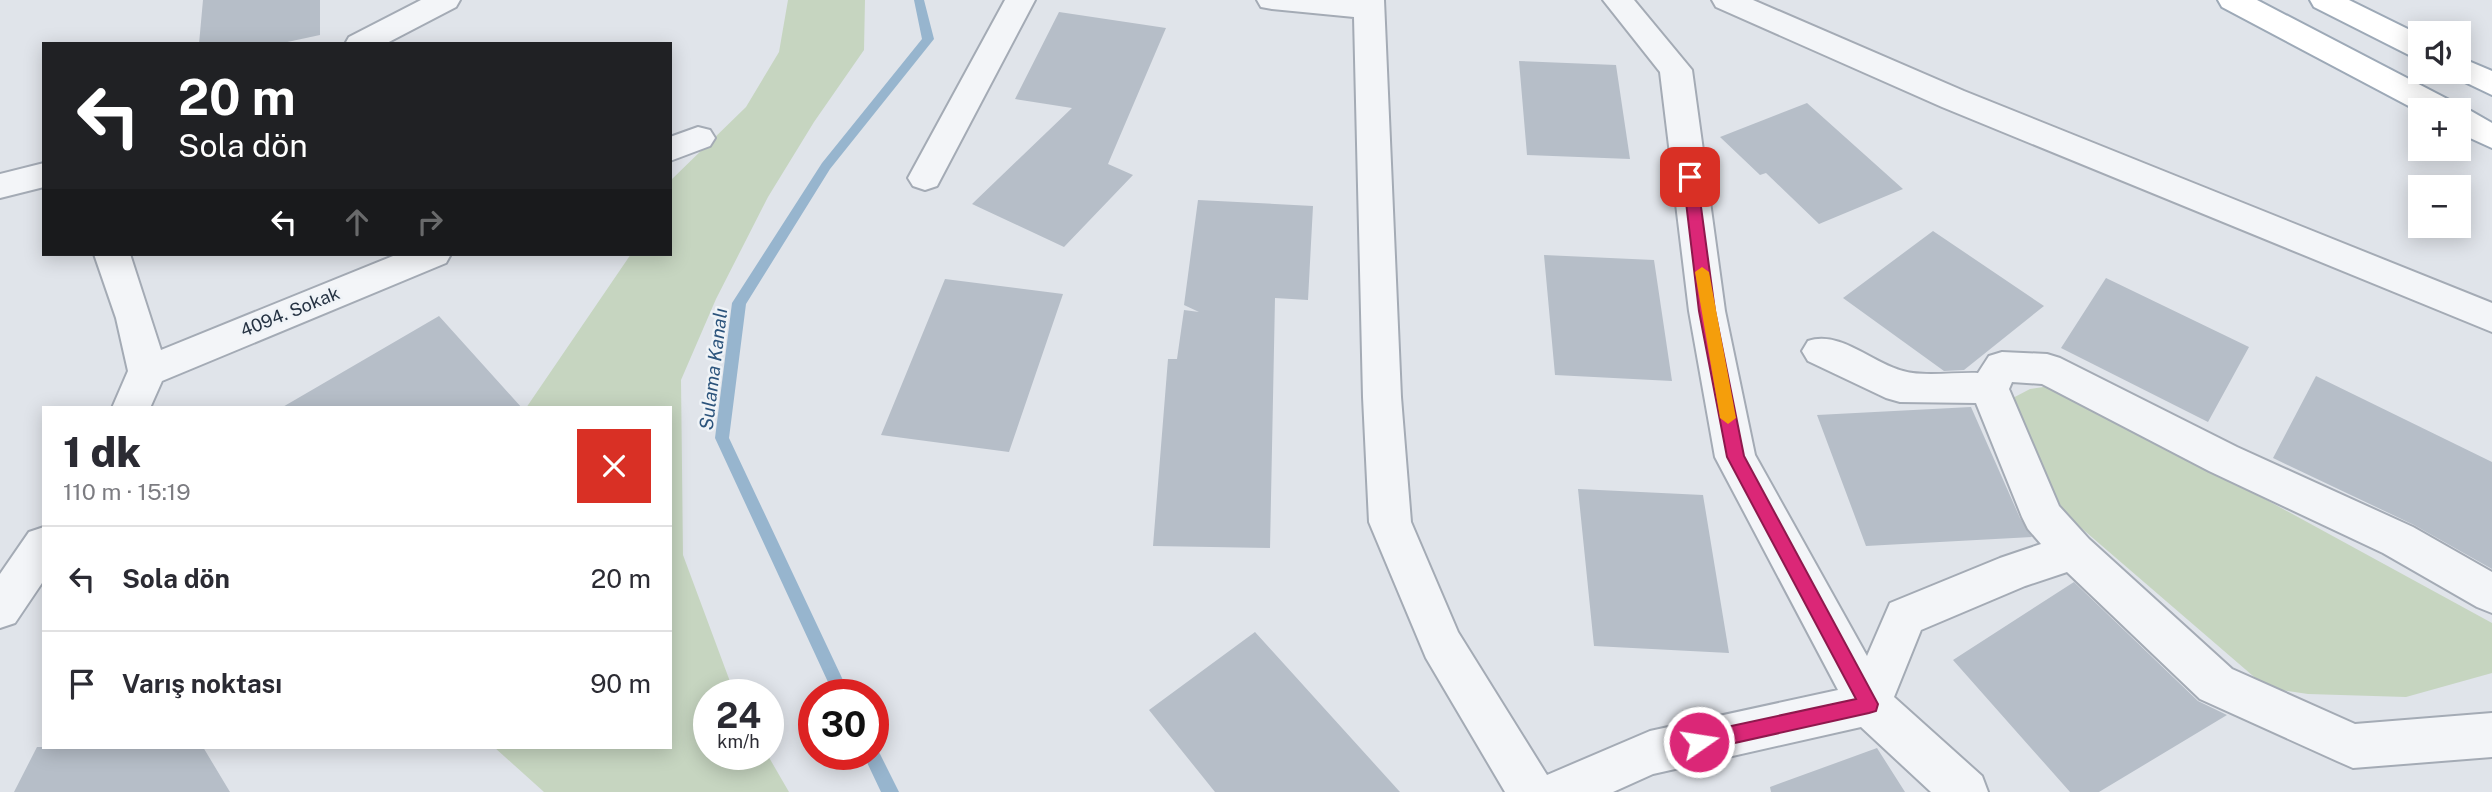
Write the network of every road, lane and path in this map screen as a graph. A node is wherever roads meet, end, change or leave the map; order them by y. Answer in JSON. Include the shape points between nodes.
{"nodes":[{"id":1,"x":445,"y":0,"type":"edge"},
{"id":2,"x":1020,"y":0,"type":"edge"},
{"id":3,"x":1272,"y":0,"type":"edge"},
{"id":4,"x":1618,"y":0,"type":"edge"},
{"id":5,"x":1727,"y":0,"type":"edge"},
{"id":6,"x":2234,"y":0,"type":"edge"},
{"id":7,"x":2326,"y":0,"type":"edge"},
{"id":8,"x":1369,"y":5,"type":"edge"},
{"id":9,"x":364,"y":42,"type":"edge"},
{"id":10,"x":2408,"y":42,"type":"edge"},
{"id":11,"x":2471,"y":73,"type":"edge"},
{"id":12,"x":2492,"y":84,"type":"edge"},
{"id":13,"x":2419,"y":98,"type":"edge"},
{"id":14,"x":2471,"y":126,"type":"edge"},
{"id":15,"x":2492,"y":137,"type":"edge"},
{"id":16,"x":42,"y":176,"type":"edge"},
{"id":17,"x":925,"y":178,"type":"dead end"},
{"id":18,"x":0,"y":186,"type":"edge"},
{"id":19,"x":113,"y":256,"type":"edge"},
{"id":20,"x":428,"y":256,"type":"edge"},
{"id":21,"x":2492,"y":318,"type":"edge"},
{"id":22,"x":1821,"y":351,"type":"dead end"},
{"id":23,"x":147,"y":371,"type":"junction"},
{"id":24,"x":1989,"y":388,"type":"junction"},
{"id":25,"x":132,"y":406,"type":"edge"},
{"id":26,"x":42,"y":548,"type":"edge"},
{"id":27,"x":2074,"y":552,"type":"junction"},
{"id":28,"x":2492,"y":594,"type":"edge"},
{"id":29,"x":0,"y":609,"type":"edge"},
{"id":30,"x":1869,"y":704,"type":"junction"},
{"id":31,"x":2492,"y":735,"type":"edge"},
{"id":32,"x":1531,"y":792,"type":"edge"},
{"id":33,"x":1560,"y":792,"type":"edge"},
{"id":34,"x":1965,"y":792,"type":"edge"}],
"edges":[{"from":1,"to":9,"type":"street"},
{"from":2,"to":17,"type":"street"},
{"from":3,"to":8,"type":"street"},
{"from":4,"to":30,"type":"street","via":[[1676,70],[1707,311],[1735,457]]},
{"from":5,"to":21,"type":"street","via":[[1953,99]]},
{"from":6,"to":13,"type":"main road"},
{"from":7,"to":10,"type":"main road"},
{"from":8,"to":32,"type":"street","via":[[1390,522],[1441,644]]},
{"from":11,"to":12,"type":"main road"},
{"from":14,"to":15,"type":"main road"},
{"from":16,"to":18,"type":"street"},
{"from":19,"to":23,"type":"street"},
{"from":20,"to":23,"type":"street","name":"4094. Sokak"},
{"from":22,"to":24,"type":"street","via":[[1900,387]]},
{"from":23,"to":25,"type":"street"},
{"from":24,"to":27,"type":"street","via":[[2043,517]]},
{"from":24,"to":28,"type":"street","via":[[2002,367],[2047,369],[2223,459],[2398,540]]},
{"from":26,"to":29,"type":"street"},
{"from":27,"to":30,"type":"street","via":[[1905,617]]},
{"from":27,"to":31,"type":"street","via":[[2216,684],[2353,746]]},
{"from":30,"to":33,"type":"street","via":[[1650,753]]},
{"from":30,"to":34,"type":"street"}]}
